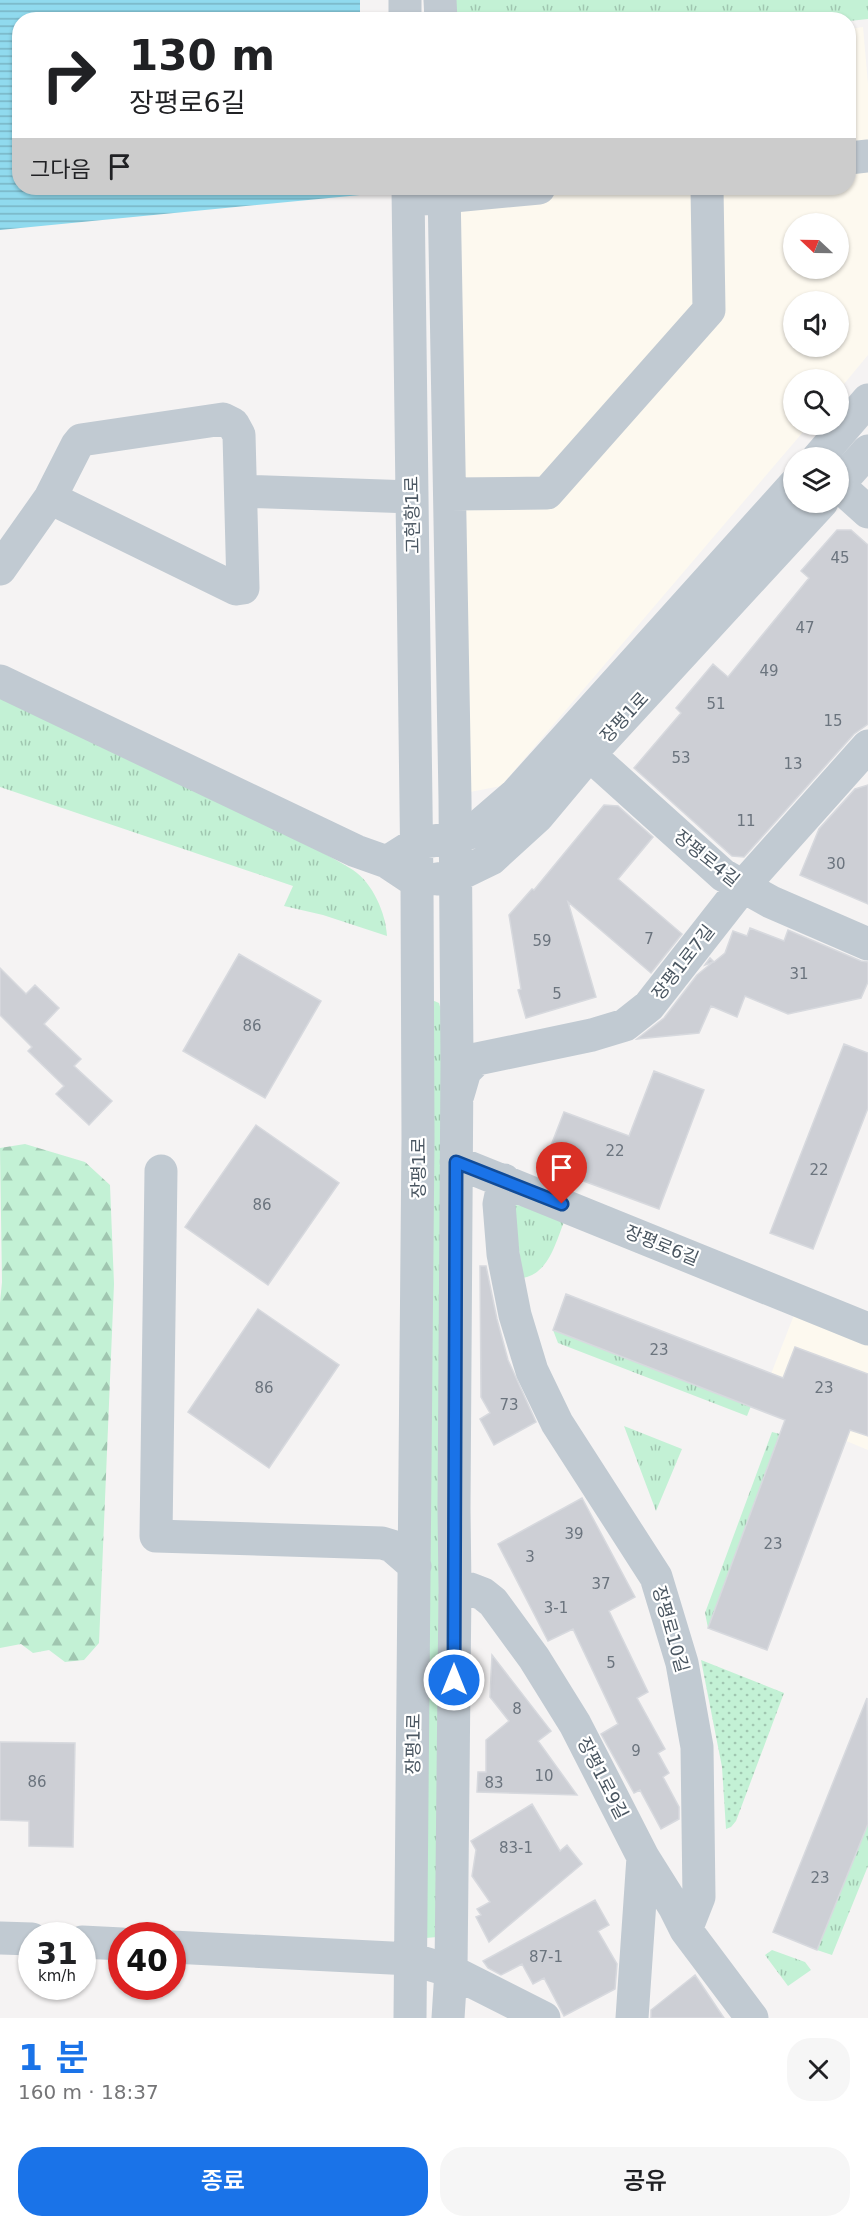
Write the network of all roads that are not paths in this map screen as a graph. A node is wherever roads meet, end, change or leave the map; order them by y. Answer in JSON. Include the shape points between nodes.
{"nodes":[{"id":1,"x":408,"y":195,"type":"edge"},
{"id":2,"x":444,"y":195,"type":"edge"},
{"id":3,"x":707,"y":195,"type":"edge"},
{"id":4,"x":868,"y":400,"type":"edge"},
{"id":5,"x":827,"y":447,"type":"edge"},
{"id":6,"x":868,"y":451,"type":"edge"},
{"id":7,"x":849,"y":473,"type":"edge"},
{"id":8,"x":241,"y":492,"type":"junction"},
{"id":9,"x":450,"y":494,"type":"junction"},
{"id":10,"x":849,"y":495,"type":"edge"},
{"id":11,"x":412,"y":496,"type":"junction"},
{"id":12,"x":50,"y":498,"type":"junction"},
{"id":13,"x":783,"y":498,"type":"edge"},
{"id":14,"x":868,"y":512,"type":"edge"},
{"id":15,"x":811,"y":513,"type":"edge"},
{"id":16,"x":0,"y":569,"type":"edge"},
{"id":17,"x":0,"y":681,"type":"edge"},
{"id":18,"x":579,"y":746,"type":"junction"},
{"id":19,"x":863,"y":759,"type":"edge"},
{"id":20,"x":455,"y":838,"type":"junction"},
{"id":21,"x":511,"y":841,"type":"junction"},
{"id":22,"x":417,"y":843,"type":"junction"},
{"id":23,"x":387,"y":862,"type":"junction"},
{"id":24,"x":456,"y":876,"type":"junction"},
{"id":25,"x":417,"y":882,"type":"junction"},
{"id":26,"x":743,"y":886,"type":"junction"},
{"id":27,"x":868,"y":944,"type":"edge"},
{"id":28,"x":456,"y":948,"type":"junction"},
{"id":29,"x":457,"y":1100,"type":"junction"},
{"id":30,"x":456,"y":1162,"type":"junction"},
{"id":31,"x":161,"y":1171,"type":"dead end"},
{"id":32,"x":504,"y":1180,"type":"junction"},
{"id":33,"x":868,"y":1329,"type":"edge"},
{"id":34,"x":416,"y":1508,"type":"junction"},
{"id":35,"x":156,"y":1530,"type":"junction"},
{"id":36,"x":415,"y":1566,"type":"junction"},
{"id":37,"x":455,"y":1588,"type":"junction"},
{"id":38,"x":643,"y":1857,"type":"junction"},
{"id":39,"x":686,"y":1930,"type":"junction"},
{"id":40,"x":0,"y":1938,"type":"edge"},
{"id":41,"x":18,"y":1939,"type":"edge"},
{"id":42,"x":186,"y":1948,"type":"edge"},
{"id":43,"x":411,"y":1959,"type":"junction"},
{"id":44,"x":451,"y":1971,"type":"junction"},
{"id":45,"x":410,"y":2018,"type":"edge"},
{"id":46,"x":448,"y":2018,"type":"edge"},
{"id":47,"x":544,"y":2018,"type":"edge"},
{"id":48,"x":632,"y":2018,"type":"edge"},
{"id":49,"x":752,"y":2018,"type":"edge"}],
"edges":[{"from":1,"to":11,"type":"street","name":"고현항1로"},
{"from":2,"to":9,"type":"street"},
{"from":3,"to":9,"type":"street","via":[[709,310],[547,494]]},
{"from":4,"to":5,"type":"street"},
{"from":6,"to":7,"type":"street"},
{"from":8,"to":11,"type":"street"},
{"from":8,"to":12,"type":"street","via":[[239,435],[233,424],[223,419],[83,439]]},
{"from":8,"to":12,"type":"street","via":[[244,585],[238,590]]},
{"from":9,"to":20,"type":"street"},
{"from":10,"to":14,"type":"street"},
{"from":11,"to":22,"type":"street","name":"고현항1로"},
{"from":12,"to":16,"type":"street"},
{"from":13,"to":18,"type":"street","name":"장평1로"},
{"from":15,"to":18,"type":"street","name":"장평1로"},
{"from":17,"to":23,"type":"street","via":[[356,851]]},
{"from":18,"to":20,"type":"street","name":"장평1로","via":[[471,832]]},
{"from":18,"to":21,"type":"street","name":"장평1로","via":[[538,816]]},
{"from":18,"to":26,"type":"street","name":"장평로4길","via":[[723,875]]},
{"from":19,"to":26,"type":"street","name":"장평1로7길"},
{"from":20,"to":22,"type":"street","name":"장평1로"},
{"from":20,"to":24,"type":"street"},
{"from":21,"to":24,"type":"street","name":"장평1로","via":[[491,859]]},
{"from":21,"to":28,"type":"street","via":[[477,890]]},
{"from":22,"to":23,"type":"street"},
{"from":22,"to":25,"type":"street","name":"고현항1로"},
{"from":23,"to":25,"type":"street"},
{"from":24,"to":25,"type":"street","name":"장평1로"},
{"from":24,"to":28,"type":"street"},
{"from":25,"to":34,"type":"street","name":"장평1로"},
{"from":26,"to":27,"type":"street","name":"장평로4길"},
{"from":26,"to":29,"type":"street","name":"장평1로7길","via":[[649,1006],[625,1024],[592,1035],[477,1059],[465,1071]]},
{"from":28,"to":29,"type":"street"},
{"from":29,"to":30,"type":"street"},
{"from":30,"to":32,"type":"street","name":"장평로6길"},
{"from":30,"to":37,"type":"street"},
{"from":31,"to":35,"type":"street"},
{"from":32,"to":33,"type":"street","name":"장평로6길"},
{"from":32,"to":39,"type":"street","name":"장평로10길","via":[[499,1204],[503,1254],[515,1315],[532,1371],[557,1423],[656,1577],[682,1663],[697,1747],[699,1897]]},
{"from":34,"to":35,"type":"street","via":[[401,1521],[382,1529]]},
{"from":34,"to":36,"type":"street","name":"장평1로"},
{"from":35,"to":36,"type":"street","via":[[382,1543],[392,1546]]},
{"from":36,"to":43,"type":"street","name":"장평1로"},
{"from":37,"to":38,"type":"street","name":"장평1로9길","via":[[476,1591],[493,1602],[534,1658],[575,1724]]},
{"from":37,"to":44,"type":"street"},
{"from":38,"to":39,"type":"street","name":"장평1로9길"},
{"from":38,"to":48,"type":"street"},
{"from":39,"to":49,"type":"street"},
{"from":40,"to":41,"type":"street"},
{"from":42,"to":43,"type":"street"},
{"from":43,"to":44,"type":"street"},
{"from":43,"to":45,"type":"street","name":"장평1로"},
{"from":44,"to":46,"type":"street"},
{"from":44,"to":47,"type":"street"}]}
